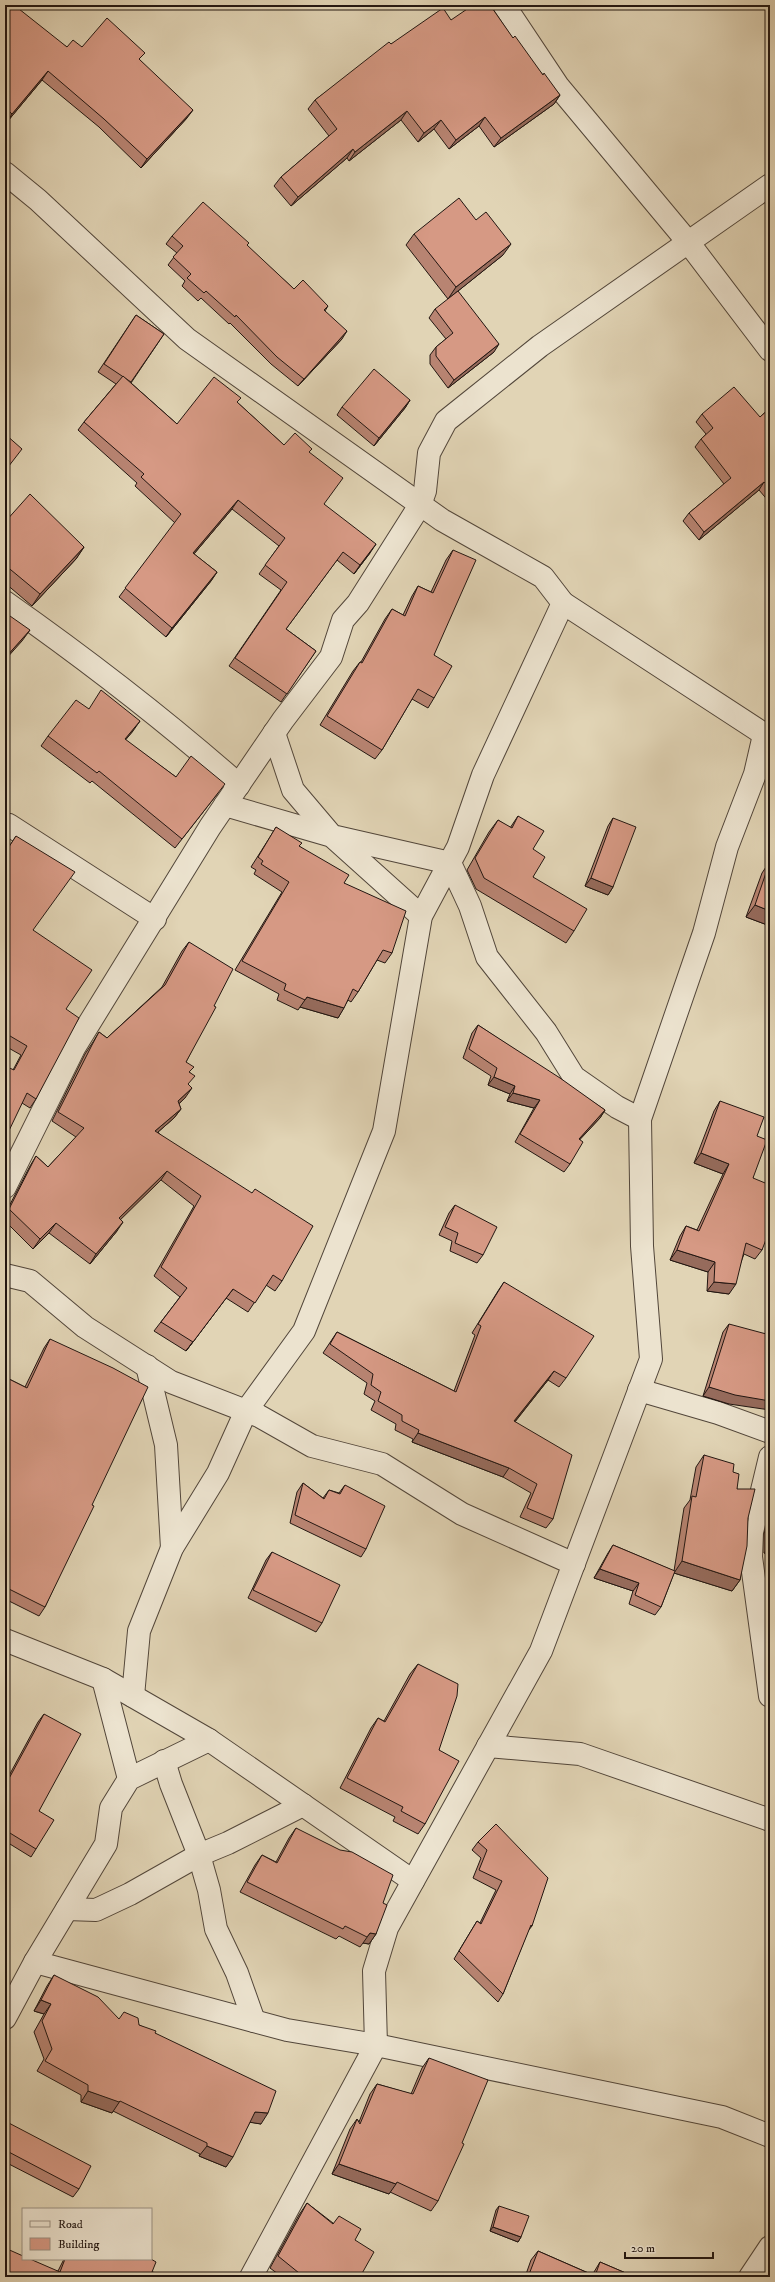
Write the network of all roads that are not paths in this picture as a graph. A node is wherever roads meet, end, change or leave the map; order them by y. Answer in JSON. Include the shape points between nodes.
{"nodes":[{"id":1,"x":504,"y":5,"type":"edge"},
{"id":2,"x":5,"y":173,"type":"edge"},
{"id":3,"x":770,"y":185,"type":"edge"},
{"id":4,"x":688,"y":242,"type":"junction"},
{"id":5,"x":770,"y":350,"type":"edge"},
{"id":6,"x":420,"y":505,"type":"junction"},
{"id":7,"x":5,"y":602,"type":"edge"},
{"id":8,"x":563,"y":603,"type":"junction"},
{"id":9,"x":274,"y":733,"type":"junction"},
{"id":10,"x":767,"y":737,"type":"edge"},
{"id":11,"x":239,"y":785,"type":"junction"},
{"id":12,"x":225,"y":805,"type":"junction"},
{"id":13,"x":5,"y":828,"type":"edge"},
{"id":14,"x":332,"y":836,"type":"junction"},
{"id":15,"x":450,"y":863,"type":"junction"},
{"id":16,"x":421,"y":916,"type":"junction"},
{"id":17,"x":155,"y":919,"type":"junction"},
{"id":18,"x":640,"y":1119,"type":"junction"},
{"id":19,"x":5,"y":1187,"type":"edge"},
{"id":20,"x":5,"y":1275,"type":"edge"},
{"id":21,"x":147,"y":1366,"type":"junction"},
{"id":22,"x":639,"y":1390,"type":"junction"},
{"id":23,"x":246,"y":1411,"type":"junction"},
{"id":24,"x":770,"y":1432,"type":"edge"},
{"id":25,"x":770,"y":1457,"type":"edge"},
{"id":26,"x":172,"y":1548,"type":"junction"},
{"id":27,"x":574,"y":1564,"type":"junction"},
{"id":28,"x":5,"y":1640,"type":"edge"},
{"id":29,"x":103,"y":1679,"type":"junction"},
{"id":30,"x":133,"y":1696,"type":"junction"},
{"id":31,"x":770,"y":1696,"type":"edge"},
{"id":32,"x":209,"y":1740,"type":"junction"},
{"id":33,"x":488,"y":1746,"type":"junction"},
{"id":34,"x":164,"y":1761,"type":"junction"},
{"id":35,"x":129,"y":1778,"type":"junction"},
{"id":36,"x":304,"y":1805,"type":"junction"},
{"id":37,"x":770,"y":1820,"type":"edge"},
{"id":38,"x":199,"y":1855,"type":"junction"},
{"id":39,"x":413,"y":1881,"type":"junction"},
{"id":40,"x":67,"y":1909,"type":"junction"},
{"id":41,"x":35,"y":1962,"type":"junction"},
{"id":42,"x":5,"y":2018,"type":"edge"},
{"id":43,"x":254,"y":2021,"type":"junction"},
{"id":44,"x":376,"y":2045,"type":"junction"},
{"id":45,"x":770,"y":2136,"type":"edge"},
{"id":46,"x":770,"y":2247,"type":"edge"},
{"id":47,"x":251,"y":2277,"type":"edge"},
{"id":48,"x":750,"y":2277,"type":"edge"}],
"edges":[{"from":1,"to":4,"type":"street","via":[[558,86]]},
{"from":2,"to":6,"type":"street","via":[[38,200],[187,339]]},
{"from":3,"to":4,"type":"street"},
{"from":4,"to":5,"type":"street"},
{"from":4,"to":6,"type":"street","via":[[540,346],[446,422],[428,453],[425,491]]},
{"from":6,"to":8,"type":"street","via":[[543,577]]},
{"from":6,"to":9,"type":"street","via":[[358,602],[343,620],[331,657]]},
{"from":7,"to":11,"type":"street","via":[[66,644],[177,731]]},
{"from":8,"to":10,"type":"street"},
{"from":8,"to":15,"type":"street","via":[[483,775]]},
{"from":9,"to":11,"type":"street"},
{"from":9,"to":14,"type":"street","via":[[293,790]]},
{"from":10,"to":18,"type":"street","via":[[727,847],[704,932]]},
{"from":11,"to":12,"type":"street"},
{"from":12,"to":14,"type":"street"},
{"from":12,"to":17,"type":"street"},
{"from":13,"to":17,"type":"street","via":[[9,825]]},
{"from":14,"to":15,"type":"street"},
{"from":14,"to":16,"type":"street"},
{"from":15,"to":16,"type":"street"},
{"from":15,"to":18,"type":"street","via":[[470,906],[487,957],[546,1032],[574,1077],[617,1107]]},
{"from":16,"to":23,"type":"street","via":[[384,1131],[304,1332]]},
{"from":17,"to":19,"type":"street","via":[[74,1048]]},
{"from":18,"to":22,"type":"street","via":[[642,1246],[650,1359]]},
{"from":20,"to":21,"type":"street","via":[[30,1282],[85,1327]]},
{"from":21,"to":23,"type":"street","via":[[171,1382]]},
{"from":21,"to":26,"type":"street","via":[[166,1445]]},
{"from":22,"to":24,"type":"street","via":[[718,1413]]},
{"from":22,"to":27,"type":"street"},
{"from":23,"to":26,"type":"street","via":[[218,1473]]},
{"from":23,"to":27,"type":"street","via":[[312,1446],[382,1464],[462,1514]]},
{"from":25,"to":31,"type":"street","via":[[752,1532],[751,1557]]},
{"from":26,"to":30,"type":"street","via":[[139,1632]]},
{"from":27,"to":33,"type":"street","via":[[541,1651]]},
{"from":28,"to":29,"type":"street"},
{"from":29,"to":30,"type":"street"},
{"from":29,"to":35,"type":"street"},
{"from":30,"to":32,"type":"street"},
{"from":32,"to":34,"type":"street"},
{"from":32,"to":36,"type":"street"},
{"from":33,"to":37,"type":"street","via":[[580,1754]]},
{"from":33,"to":39,"type":"street"},
{"from":34,"to":35,"type":"street"},
{"from":34,"to":38,"type":"street"},
{"from":35,"to":40,"type":"street","via":[[111,1808],[106,1844]]},
{"from":36,"to":38,"type":"street"},
{"from":36,"to":39,"type":"street"},
{"from":38,"to":40,"type":"street","via":[[96,1910]]},
{"from":38,"to":43,"type":"street","via":[[216,1928]]},
{"from":39,"to":44,"type":"street","via":[[387,1928],[374,1971]]},
{"from":40,"to":41,"type":"street"},
{"from":41,"to":42,"type":"street"},
{"from":41,"to":43,"type":"street"},
{"from":43,"to":44,"type":"street","via":[[287,2030]]},
{"from":44,"to":45,"type":"street","via":[[722,2118]]},
{"from":44,"to":47,"type":"street"},
{"from":46,"to":48,"type":"street"}]}
